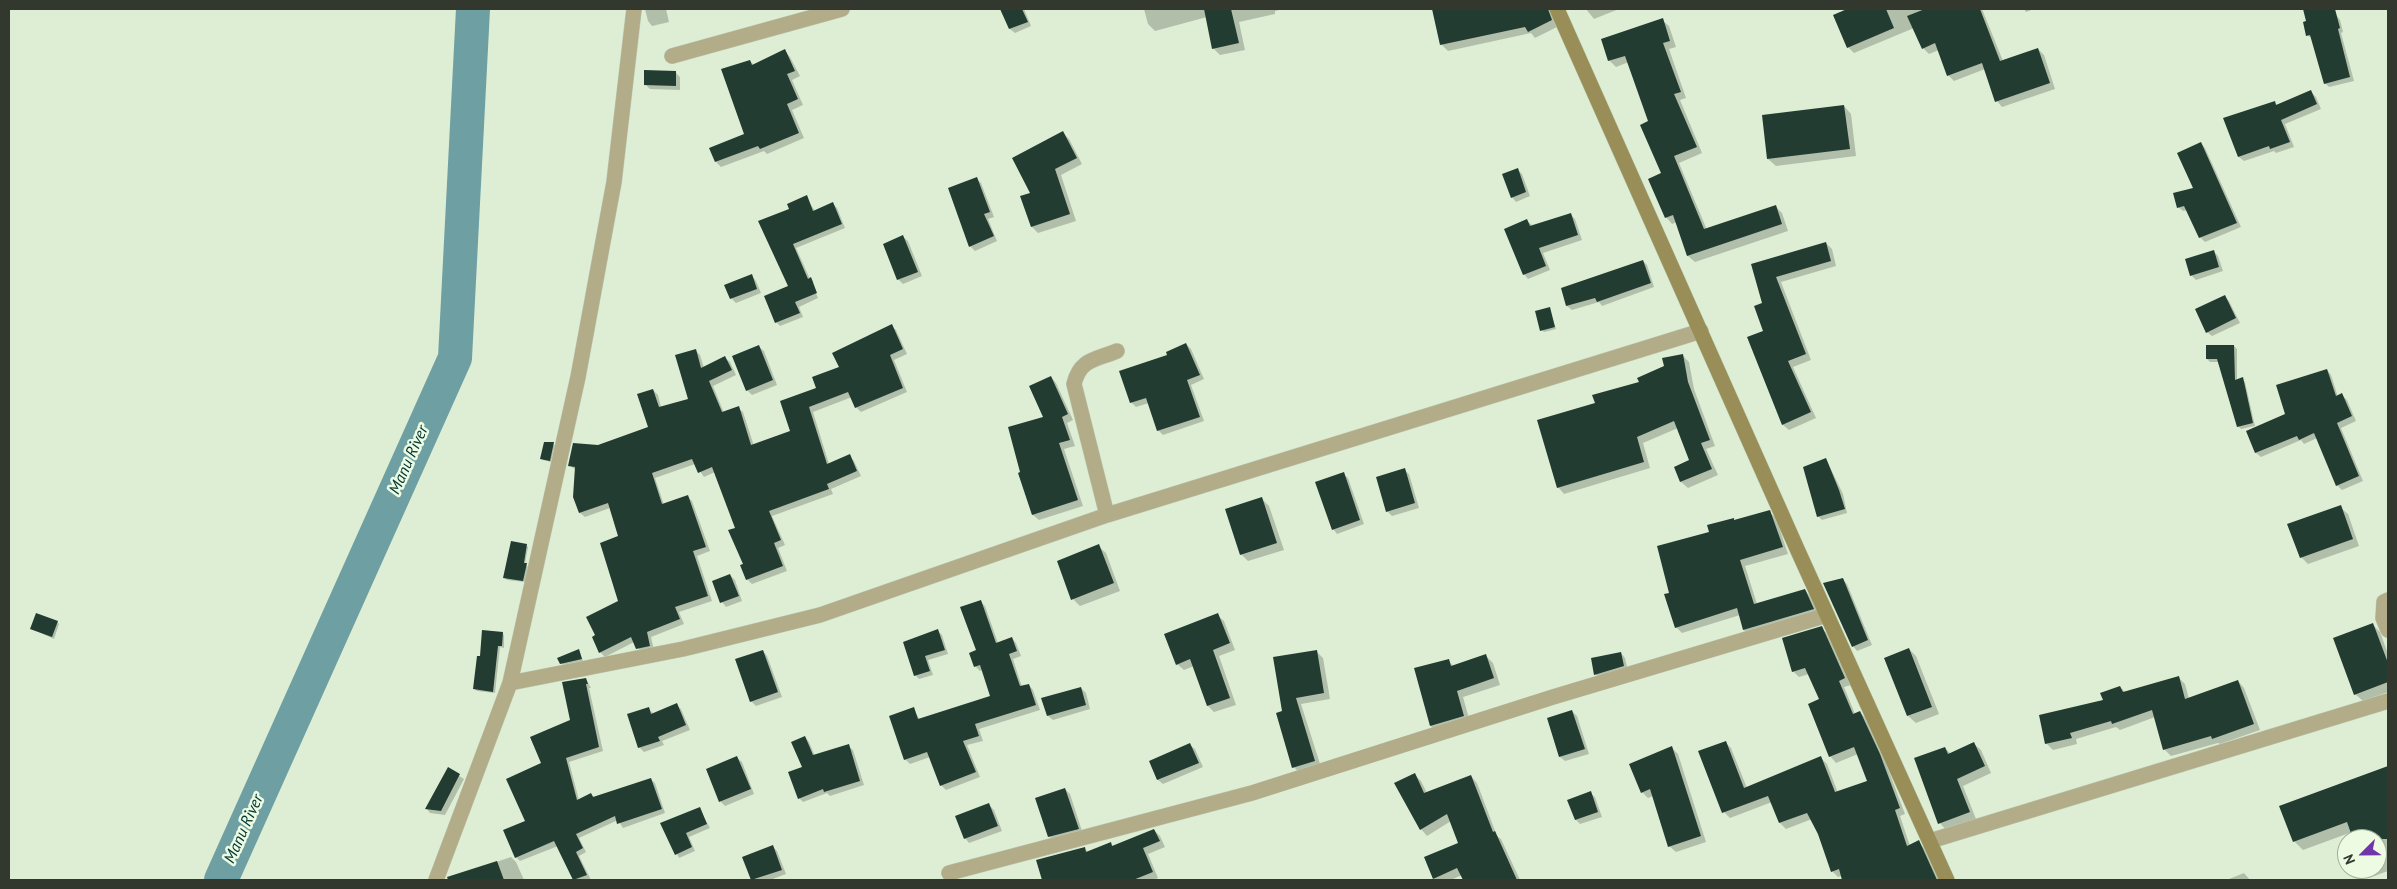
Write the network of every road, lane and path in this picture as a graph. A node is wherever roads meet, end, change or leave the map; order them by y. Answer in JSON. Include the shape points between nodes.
{"nodes":[{"id":1,"x":634,"y":9,"type":"edge"},
{"id":2,"x":842,"y":9,"type":"edge"},
{"id":3,"x":1557,"y":9,"type":"edge"},
{"id":4,"x":672,"y":56,"type":"dead end"},
{"id":5,"x":1701,"y":331,"type":"junction"},
{"id":6,"x":1117,"y":351,"type":"dead end"},
{"id":7,"x":1108,"y":515,"type":"junction"},
{"id":8,"x":2388,"y":600,"type":"edge"},
{"id":9,"x":1828,"y":616,"type":"junction"},
{"id":10,"x":2388,"y":630,"type":"edge"},
{"id":11,"x":510,"y":683,"type":"junction"},
{"id":12,"x":2388,"y":701,"type":"edge"},
{"id":13,"x":1930,"y":841,"type":"junction"},
{"id":14,"x":949,"y":874,"type":"dead end"},
{"id":15,"x":436,"y":880,"type":"edge"},
{"id":16,"x":1947,"y":880,"type":"edge"}],
"edges":[{"from":1,"to":11,"type":"street","via":[[614,182],[583,348]]},
{"from":2,"to":4,"type":"street"},
{"from":3,"to":5,"type":"main road"},
{"from":5,"to":7,"type":"street"},
{"from":5,"to":9,"type":"main road"},
{"from":6,"to":7,"type":"street","via":[[1077,370],[1074,384]]},
{"from":7,"to":11,"type":"street","via":[[820,614],[683,649]]},
{"from":8,"to":10,"type":"street","via":[[2384,602],[2383,618]]},
{"from":9,"to":13,"type":"main road"},
{"from":9,"to":14,"type":"street","via":[[1553,697],[1252,793]]},
{"from":11,"to":15,"type":"street"},
{"from":12,"to":13,"type":"street"},
{"from":13,"to":16,"type":"main road"}]}
